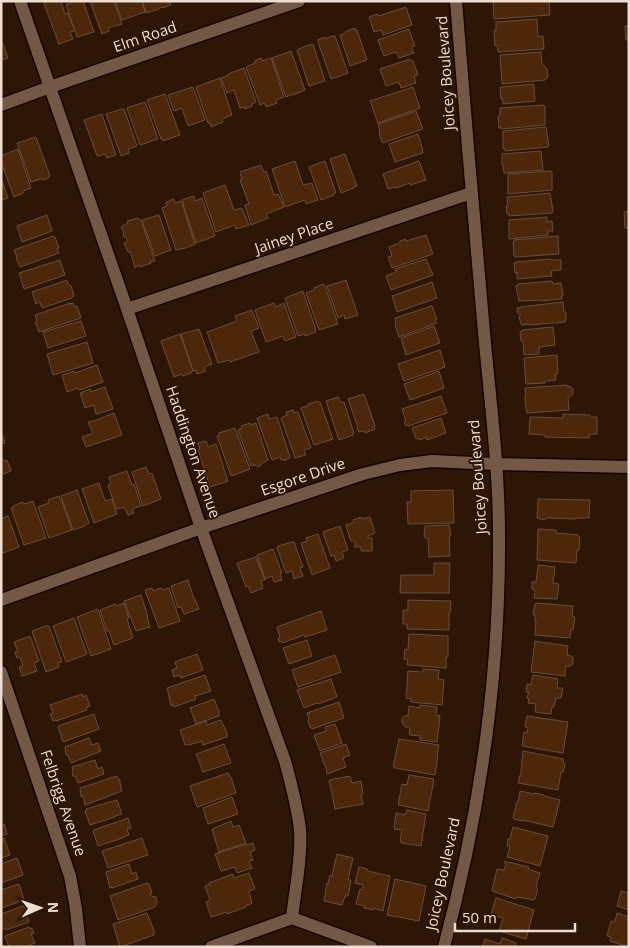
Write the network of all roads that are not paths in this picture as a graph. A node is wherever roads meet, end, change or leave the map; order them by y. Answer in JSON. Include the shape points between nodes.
{"nodes":[{"id":1,"x":20,"y":1,"type":"edge"},
{"id":2,"x":299,"y":1,"type":"edge"},
{"id":3,"x":456,"y":1,"type":"edge"},
{"id":4,"x":276,"y":5,"type":"edge"},
{"id":5,"x":50,"y":87,"type":"junction"},
{"id":6,"x":1,"y":105,"type":"edge"},
{"id":7,"x":471,"y":193,"type":"junction"},
{"id":8,"x":127,"y":309,"type":"junction"},
{"id":9,"x":495,"y":464,"type":"junction"},
{"id":10,"x":629,"y":467,"type":"edge"},
{"id":11,"x":201,"y":528,"type":"junction"},
{"id":12,"x":1,"y":600,"type":"edge"},
{"id":13,"x":1,"y":672,"type":"edge"},
{"id":14,"x":292,"y":918,"type":"junction"},
{"id":15,"x":80,"y":947,"type":"edge"},
{"id":16,"x":211,"y":947,"type":"edge"},
{"id":17,"x":371,"y":947,"type":"edge"},
{"id":18,"x":444,"y":947,"type":"edge"}],
"edges":[{"from":1,"to":5,"type":"street","name":"Haddington Avenue"},
{"from":2,"to":4,"type":"street","name":"Elm Road"},
{"from":3,"to":7,"type":"street","name":"Joicey Boulevard"},
{"from":4,"to":5,"type":"street","name":"Elm Road"},
{"from":5,"to":6,"type":"street","name":"Elm Road"},
{"from":5,"to":8,"type":"street","name":"Haddington Avenue"},
{"from":7,"to":8,"type":"street","name":"Jainey Place"},
{"from":7,"to":9,"type":"street","name":"Joicey Boulevard"},
{"from":8,"to":11,"type":"street","name":"Haddington Avenue"},
{"from":9,"to":10,"type":"street","name":"Esgore Drive"},
{"from":9,"to":11,"type":"street","name":"Esgore Drive","via":[[432,461],[400,465],[363,474]]},
{"from":9,"to":18,"type":"street","name":"Joicey Boulevard","via":[[499,543],[491,703],[458,895]]},
{"from":11,"to":12,"type":"street","name":"Esgore Drive"},
{"from":11,"to":14,"type":"street","name":"Haddington Avenue","via":[[285,761],[295,798],[300,831]]},
{"from":13,"to":15,"type":"street","name":"Felbrigg Avenue","via":[[70,876]]},
{"from":14,"to":16,"type":"street"},
{"from":14,"to":17,"type":"street"}]}
